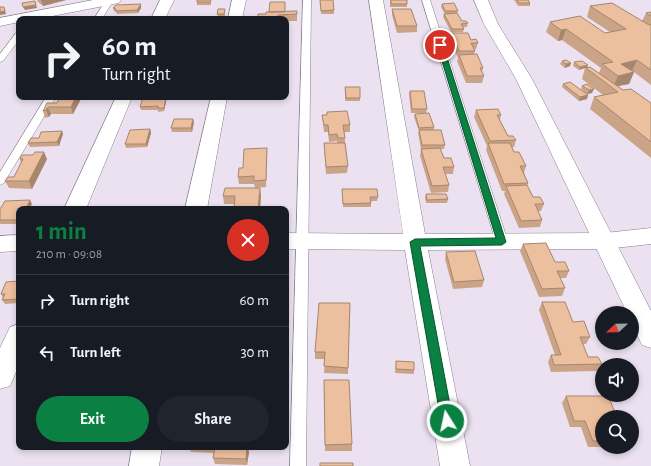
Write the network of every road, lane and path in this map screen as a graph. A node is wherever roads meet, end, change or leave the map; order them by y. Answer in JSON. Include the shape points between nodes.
{"nodes":[{"id":1,"x":111,"y":0,"type":"edge"},
{"id":2,"x":167,"y":0,"type":"edge"},
{"id":3,"x":239,"y":0,"type":"edge"},
{"id":4,"x":307,"y":0,"type":"edge"},
{"id":5,"x":376,"y":0,"type":"edge"},
{"id":6,"x":426,"y":0,"type":"edge"},
{"id":7,"x":481,"y":0,"type":"edge"},
{"id":8,"x":38,"y":16,"type":"edge"},
{"id":9,"x":100,"y":16,"type":"edge"},
{"id":10,"x":159,"y":16,"type":"edge"},
{"id":11,"x":236,"y":16,"type":"edge"},
{"id":12,"x":16,"y":20,"type":"edge"},
{"id":13,"x":0,"y":22,"type":"edge"},
{"id":14,"x":16,"y":39,"type":"edge"},
{"id":15,"x":0,"y":59,"type":"edge"},
{"id":16,"x":49,"y":100,"type":"edge"},
{"id":17,"x":123,"y":100,"type":"edge"},
{"id":18,"x":218,"y":100,"type":"edge"},
{"id":19,"x":0,"y":181,"type":"edge"},
{"id":20,"x":76,"y":206,"type":"edge"},
{"id":21,"x":197,"y":206,"type":"edge"},
{"id":22,"x":651,"y":236,"type":"edge"},
{"id":23,"x":294,"y":241,"type":"edge"},
{"id":24,"x":604,"y":241,"type":"junction"},
{"id":25,"x":415,"y":242,"type":"junction"},
{"id":26,"x":502,"y":242,"type":"junction"},
{"id":27,"x":16,"y":243,"type":"edge"},
{"id":28,"x":0,"y":244,"type":"edge"},
{"id":29,"x":651,"y":337,"type":"edge"},
{"id":30,"x":16,"y":342,"type":"edge"},
{"id":31,"x":0,"y":377,"type":"edge"},
{"id":32,"x":147,"y":450,"type":"edge"},
{"id":33,"x":144,"y":466,"type":"edge"},
{"id":34,"x":298,"y":466,"type":"edge"},
{"id":35,"x":455,"y":466,"type":"edge"}],
"edges":[{"from":1,"to":8,"type":"street"},
{"from":1,"to":9,"type":"lane"},
{"from":2,"to":10,"type":"street"},
{"from":3,"to":11,"type":"street"},
{"from":4,"to":23,"type":"lane"},
{"from":5,"to":25,"type":"street"},
{"from":6,"to":26,"type":"lane"},
{"from":7,"to":24,"type":"street","via":[[491,24],[524,79]]},
{"from":12,"to":13,"type":"street"},
{"from":14,"to":15,"type":"lane"},
{"from":16,"to":19,"type":"lane"},
{"from":17,"to":20,"type":"street"},
{"from":18,"to":21,"type":"street"},
{"from":22,"to":24,"type":"street"},
{"from":23,"to":25,"type":"street"},
{"from":23,"to":34,"type":"lane"},
{"from":24,"to":26,"type":"street"},
{"from":24,"to":29,"type":"street"},
{"from":25,"to":26,"type":"street"},
{"from":25,"to":35,"type":"street"},
{"from":27,"to":28,"type":"street"},
{"from":30,"to":31,"type":"street"},
{"from":32,"to":33,"type":"street"}]}
